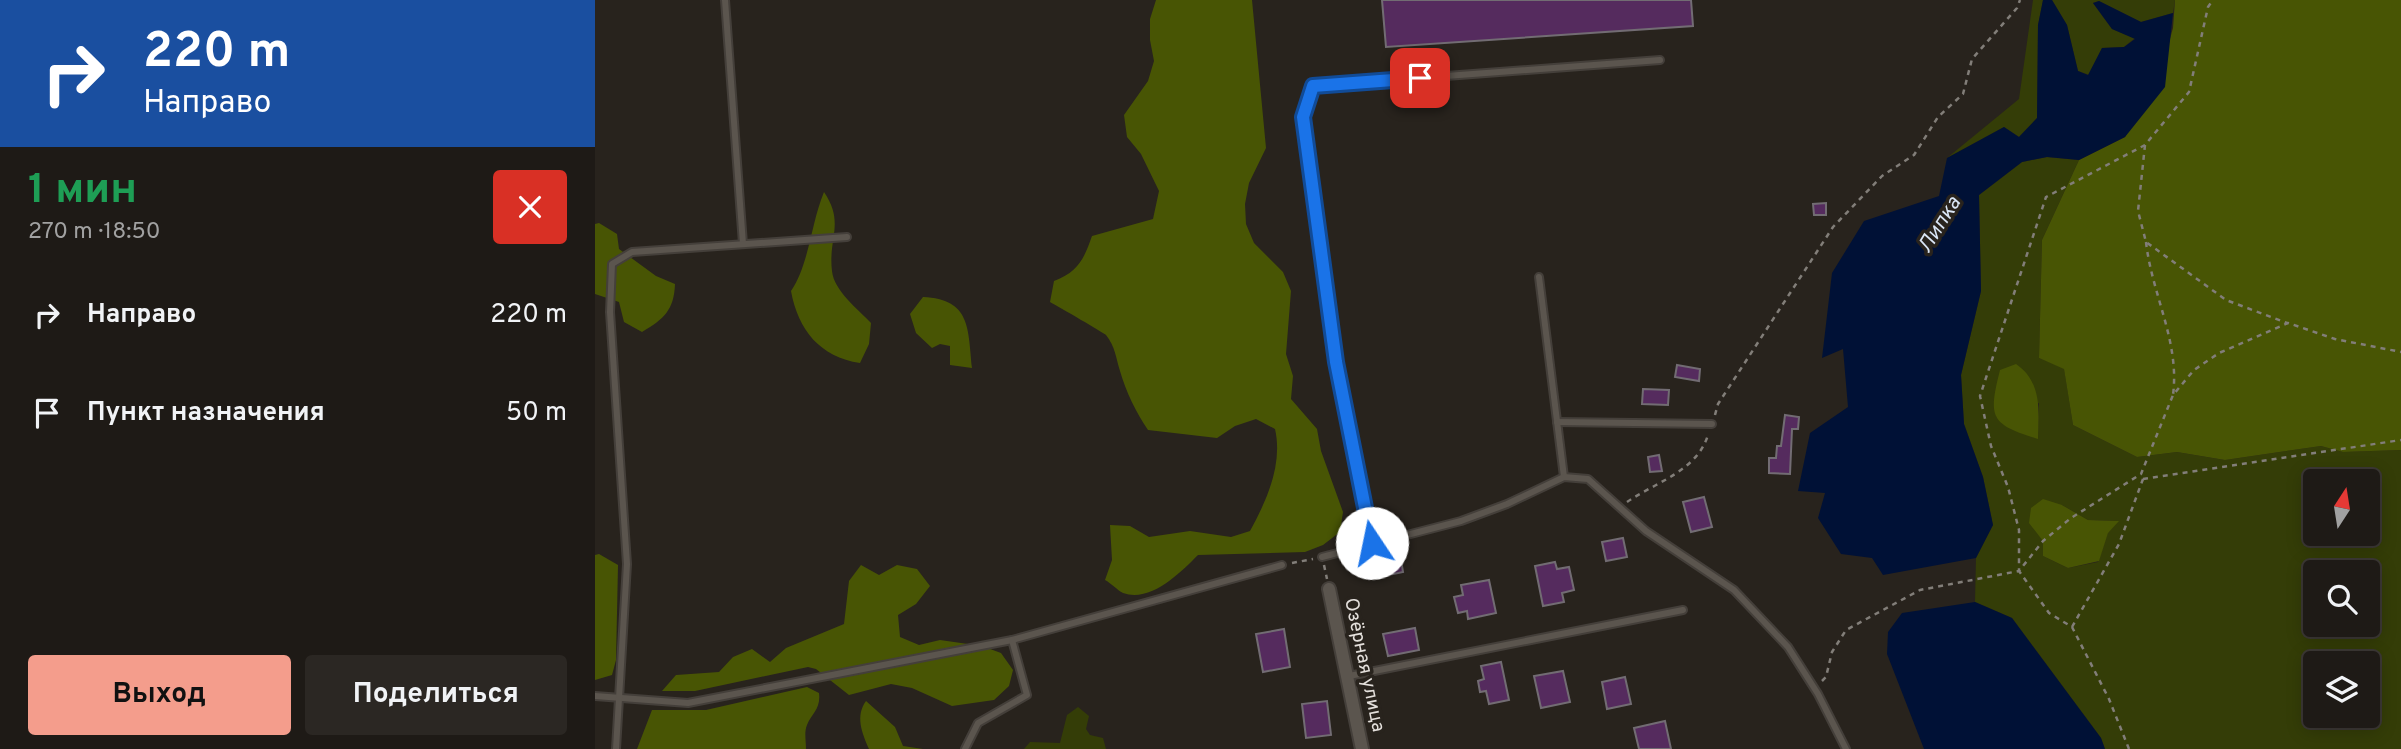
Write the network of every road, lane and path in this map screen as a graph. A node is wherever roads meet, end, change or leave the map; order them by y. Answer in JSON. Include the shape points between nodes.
{"nodes":[{"id":1,"x":725,"y":0,"type":"edge"},
{"id":2,"x":2020,"y":0,"type":"edge"},
{"id":3,"x":2213,"y":0,"type":"edge"},
{"id":4,"x":1660,"y":60,"type":"dead end"},
{"id":5,"x":2145,"y":145,"type":"junction"},
{"id":6,"x":847,"y":237,"type":"dead end"},
{"id":7,"x":2146,"y":242,"type":"junction"},
{"id":8,"x":743,"y":244,"type":"junction"},
{"id":9,"x":1539,"y":277,"type":"dead end"},
{"id":10,"x":2288,"y":323,"type":"junction"},
{"id":11,"x":2401,"y":352,"type":"edge"},
{"id":12,"x":2173,"y":395,"type":"junction"},
{"id":13,"x":1557,"y":422,"type":"junction"},
{"id":14,"x":1712,"y":424,"type":"junction"},
{"id":15,"x":2401,"y":440,"type":"edge"},
{"id":16,"x":2141,"y":474,"type":"junction"},
{"id":17,"x":1565,"y":477,"type":"junction"},
{"id":18,"x":2143,"y":479,"type":"junction"},
{"id":19,"x":1619,"y":508,"type":"junction"},
{"id":20,"x":1372,"y":543,"type":"junction"},
{"id":21,"x":1322,"y":557,"type":"junction"},
{"id":22,"x":1282,"y":565,"type":"joint"},
{"id":23,"x":2019,"y":571,"type":"junction"},
{"id":24,"x":1329,"y":589,"type":"joint"},
{"id":25,"x":1683,"y":610,"type":"dead end"},
{"id":26,"x":2072,"y":627,"type":"junction"},
{"id":27,"x":1012,"y":640,"type":"junction"},
{"id":28,"x":1349,"y":676,"type":"junction"},
{"id":29,"x":1814,"y":687,"type":"junction"},
{"id":30,"x":595,"y":695,"type":"edge"},
{"id":31,"x":620,"y":699,"type":"junction"},
{"id":32,"x":616,"y":749,"type":"edge"},
{"id":33,"x":965,"y":749,"type":"edge"},
{"id":34,"x":1362,"y":749,"type":"edge"},
{"id":35,"x":1846,"y":749,"type":"edge"},
{"id":36,"x":2129,"y":749,"type":"edge"}],
"edges":[{"from":1,"to":8,"type":"lane"},
{"from":2,"to":14,"type":"path","via":[[1972,59],[1963,94],[1938,117],[1914,155],[1882,176],[1833,227],[1718,404]]},
{"from":3,"to":5,"type":"path","via":[[2189,92]]},
{"from":4,"to":20,"type":"lane","via":[[1313,86],[1303,117],[1336,362]]},
{"from":5,"to":7,"type":"path","via":[[2139,212]]},
{"from":5,"to":23,"type":"path","via":[[2046,197],[1980,396],[2019,530]]},
{"from":6,"to":8,"type":"lane"},
{"from":7,"to":10,"type":"path","via":[[2226,300]]},
{"from":7,"to":12,"type":"path","via":[[2156,295],[2171,339],[2176,372]]},
{"from":8,"to":31,"type":"lane","via":[[632,252],[612,264],[610,312],[628,564]]},
{"from":9,"to":13,"type":"lane"},
{"from":10,"to":11,"type":"path","via":[[2335,339]]},
{"from":10,"to":12,"type":"path","via":[[2219,353],[2194,370]]},
{"from":12,"to":16,"type":"path"},
{"from":13,"to":14,"type":"lane"},
{"from":13,"to":17,"type":"lane"},
{"from":14,"to":19,"type":"path","via":[[1705,445],[1687,467]]},
{"from":15,"to":18,"type":"path"},
{"from":16,"to":18,"type":"path"},
{"from":16,"to":23,"type":"path","via":[[2043,541]]},
{"from":17,"to":19,"type":"lane","via":[[1588,479]]},
{"from":17,"to":20,"type":"lane","via":[[1461,520]]},
{"from":18,"to":26,"type":"path","via":[[2119,544]]},
{"from":19,"to":29,"type":"lane","via":[[1734,590],[1788,647]]},
{"from":20,"to":21,"type":"lane"},
{"from":21,"to":22,"type":"path"},
{"from":21,"to":24,"type":"path"},
{"from":22,"to":27,"type":"lane"},
{"from":23,"to":26,"type":"path","via":[[2049,613]]},
{"from":23,"to":29,"type":"path","via":[[1920,590],[1846,631],[1832,652],[1826,677]]},
{"from":24,"to":28,"type":"street","name":"Озёрная улица"},
{"from":25,"to":28,"type":"lane"},
{"from":26,"to":36,"type":"path"},
{"from":27,"to":31,"type":"lane","via":[[688,703]]},
{"from":27,"to":33,"type":"lane","via":[[1027,695],[978,723]]},
{"from":28,"to":34,"type":"street","name":"Озёрная улица"},
{"from":29,"to":35,"type":"lane"},
{"from":30,"to":31,"type":"lane"},
{"from":31,"to":32,"type":"lane"}]}
